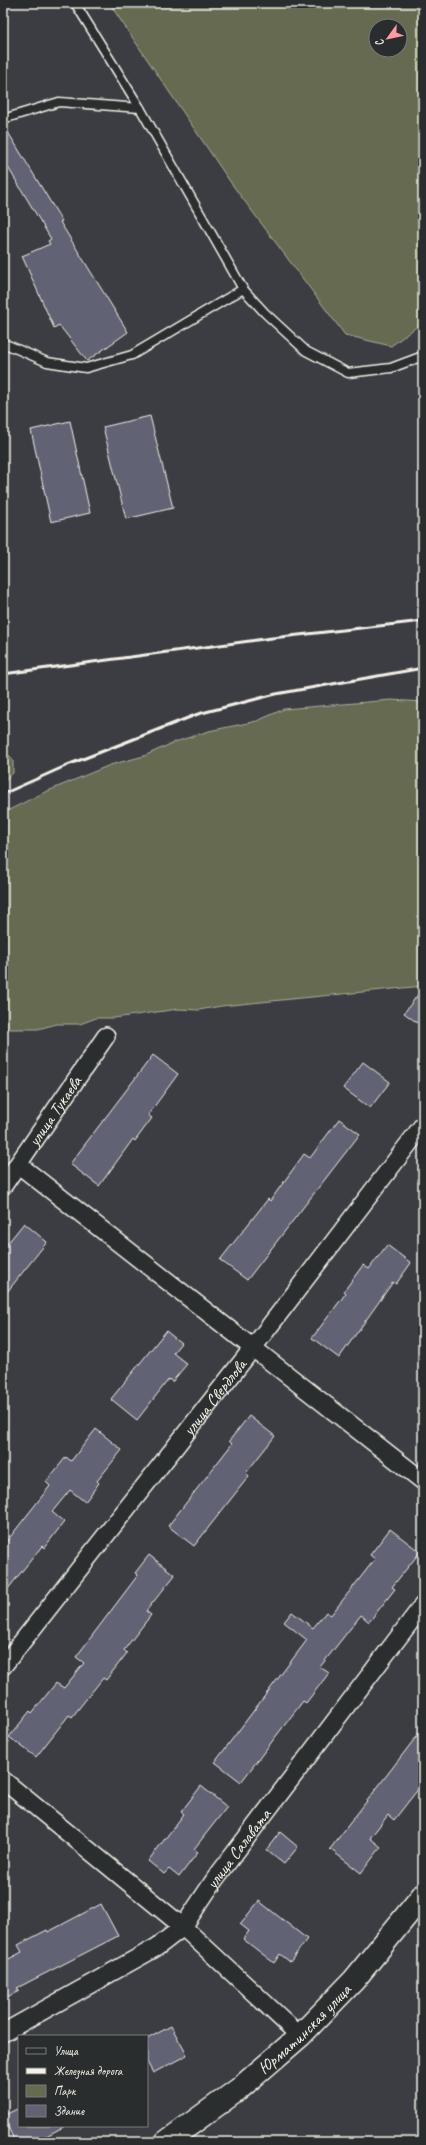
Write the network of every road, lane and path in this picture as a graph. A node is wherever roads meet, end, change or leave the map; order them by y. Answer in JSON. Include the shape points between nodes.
{"nodes":[{"id":1,"x":75,"y":3,"type":"edge"},
{"id":2,"x":140,"y":108,"type":"junction"},
{"id":3,"x":3,"y":119,"type":"edge"},
{"id":4,"x":243,"y":289,"type":"junction"},
{"id":5,"x":3,"y":343,"type":"edge"},
{"id":6,"x":423,"y":356,"type":"edge"},
{"id":7,"x":106,"y":1036,"type":"dead end"},
{"id":8,"x":423,"y":1125,"type":"edge"},
{"id":9,"x":19,"y":1165,"type":"junction"},
{"id":10,"x":3,"y":1186,"type":"edge"},
{"id":11,"x":252,"y":1348,"type":"junction"},
{"id":12,"x":423,"y":1481,"type":"edge"},
{"id":13,"x":423,"y":1605,"type":"edge"},
{"id":14,"x":3,"y":1666,"type":"edge"},
{"id":15,"x":3,"y":1780,"type":"edge"},
{"id":16,"x":423,"y":1895,"type":"edge"},
{"id":17,"x":183,"y":1927,"type":"junction"},
{"id":18,"x":3,"y":2033,"type":"edge"},
{"id":19,"x":300,"y":2036,"type":"junction"},
{"id":20,"x":166,"y":2142,"type":"edge"}],
"edges":[{"from":1,"to":2,"type":"lane"},
{"from":2,"to":3,"type":"lane","via":[[59,102]]},
{"from":2,"to":4,"type":"lane"},
{"from":4,"to":5,"type":"lane","via":[[132,355],[86,368],[47,362]]},
{"from":4,"to":6,"type":"lane","via":[[306,351],[348,373],[391,368]]},
{"from":7,"to":9,"type":"street","name":"улица Тукаева"},
{"from":8,"to":11,"type":"street","name":"улица Свердлова"},
{"from":9,"to":10,"type":"street","name":"улица Тукаева"},
{"from":9,"to":11,"type":"street"},
{"from":11,"to":12,"type":"street"},
{"from":11,"to":14,"type":"street","name":"улица Свердлова"},
{"from":13,"to":17,"type":"street","name":"улица Салавата","via":[[215,1879]]},
{"from":15,"to":17,"type":"street"},
{"from":16,"to":19,"type":"main road","name":"Юрматинская улица","via":[[354,1980]]},
{"from":17,"to":18,"type":"street","name":"улица Салавата","via":[[157,1947]]},
{"from":17,"to":19,"type":"street"},
{"from":19,"to":20,"type":"main road","name":"Юрматинская улица","via":[[239,2089]]}]}
